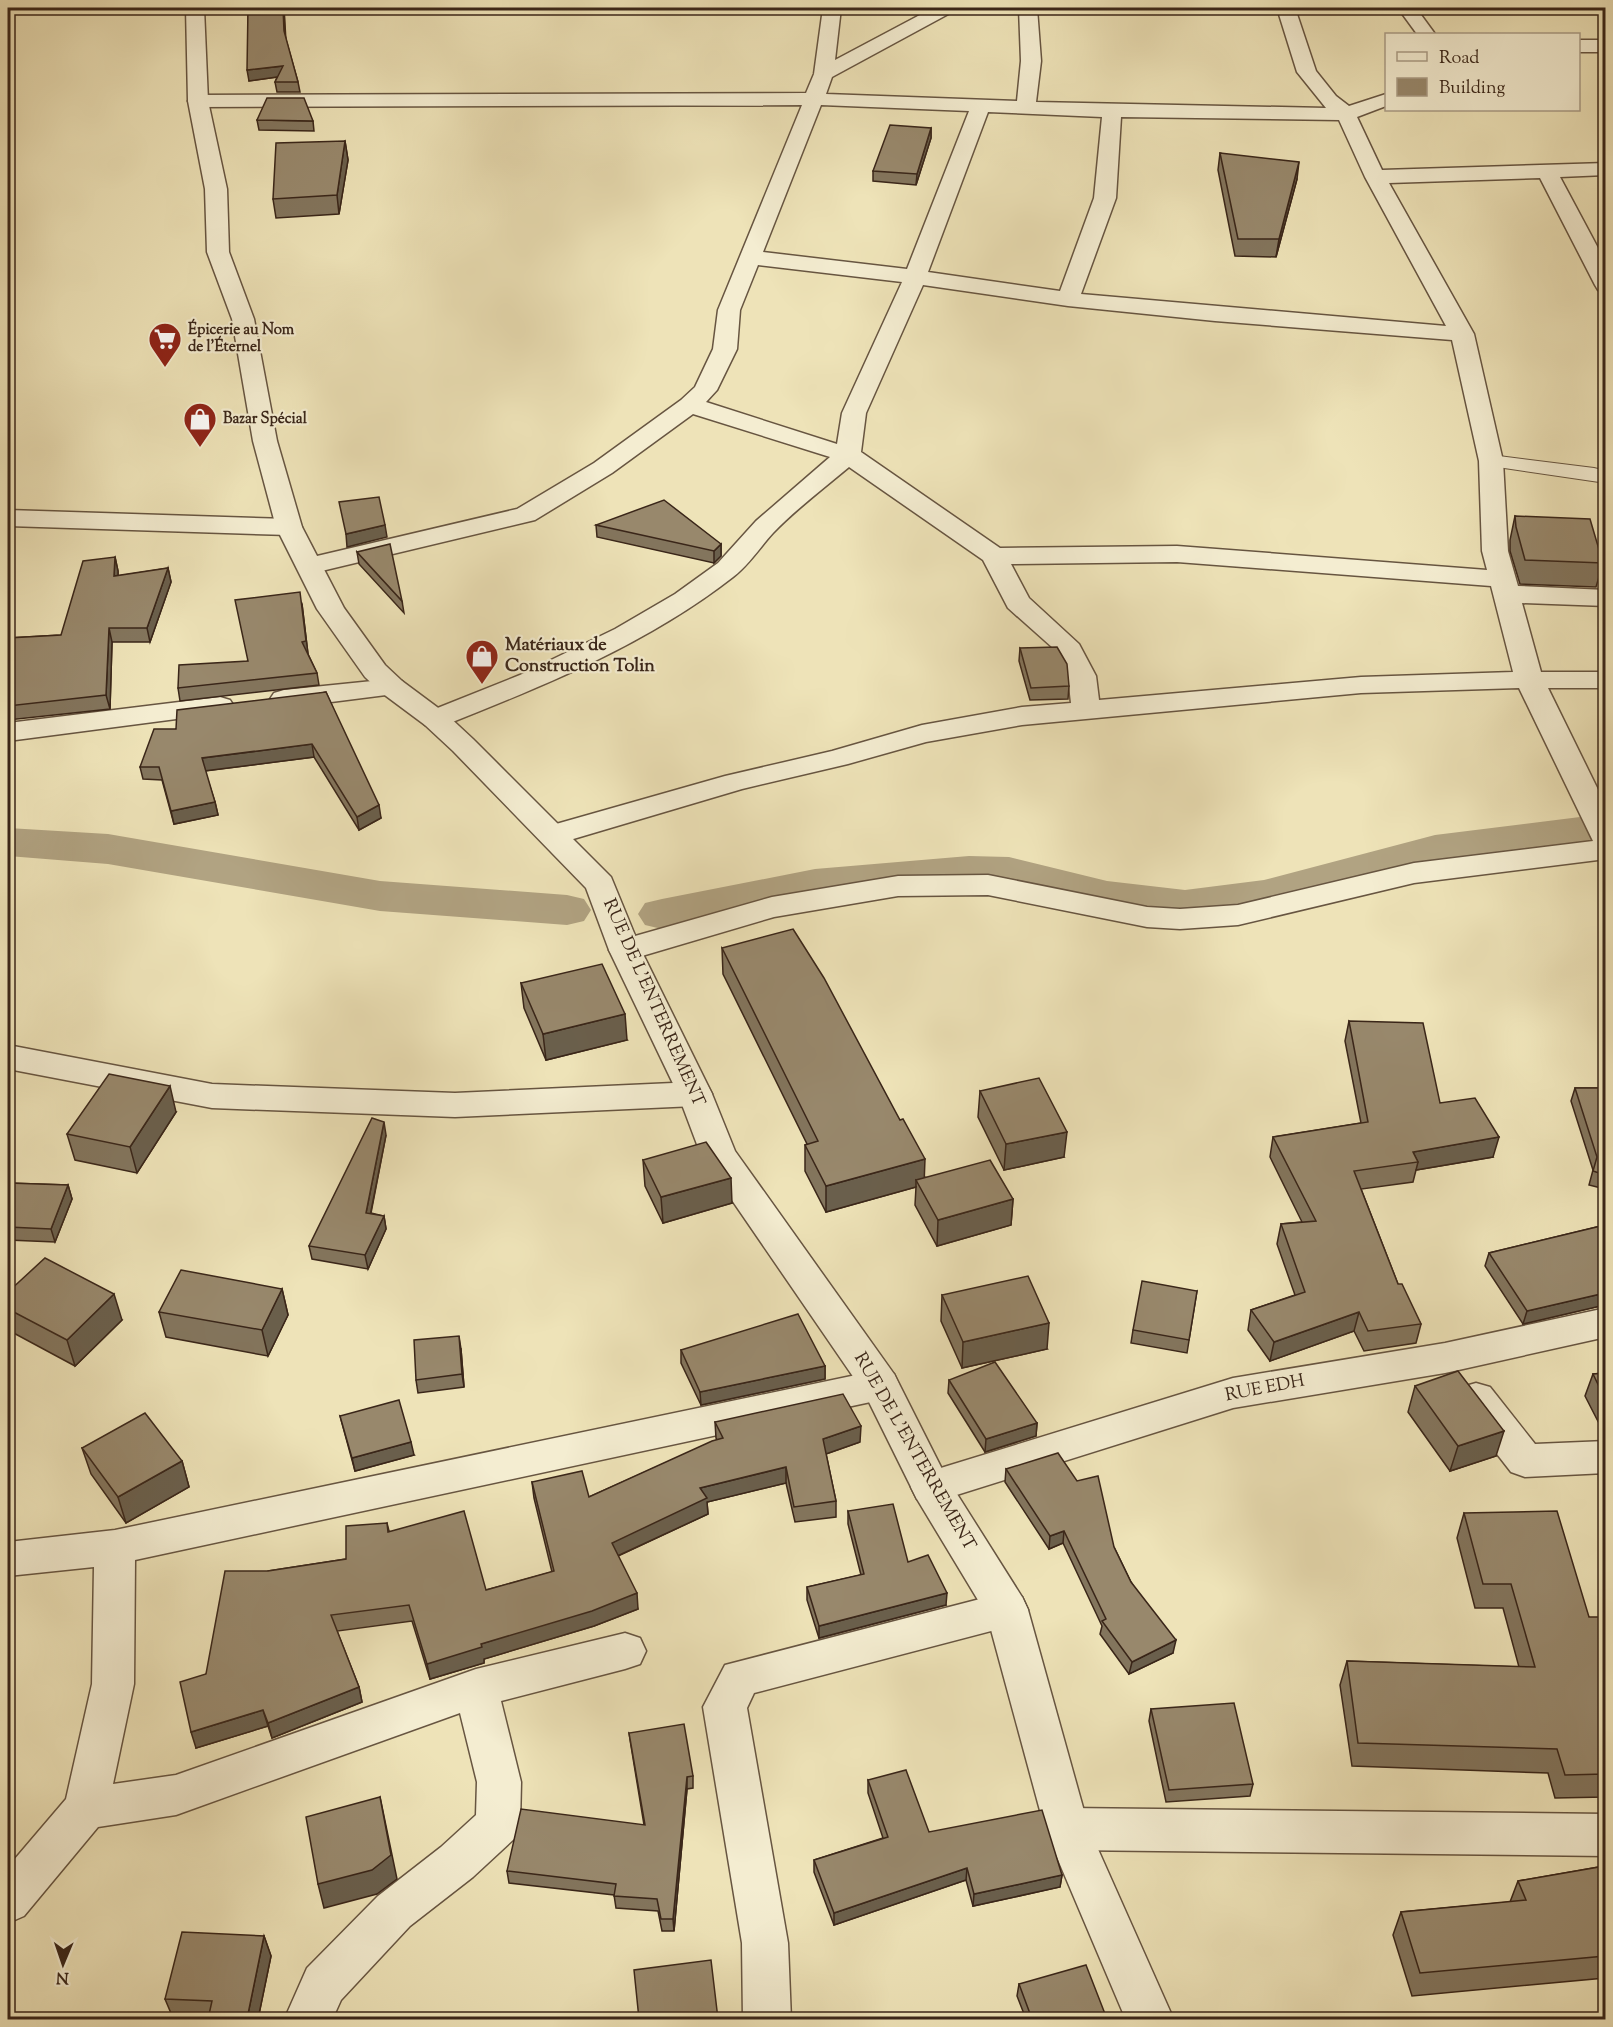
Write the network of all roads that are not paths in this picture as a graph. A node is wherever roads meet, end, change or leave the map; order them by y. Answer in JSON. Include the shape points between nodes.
{"nodes":[{"id":1,"x":195,"y":8,"type":"edge"},
{"id":2,"x":832,"y":8,"type":"edge"},
{"id":3,"x":946,"y":8,"type":"edge"},
{"id":4,"x":1028,"y":8,"type":"edge"},
{"id":5,"x":1286,"y":8,"type":"edge"},
{"id":6,"x":1407,"y":8,"type":"edge"},
{"id":7,"x":1425,"y":33,"type":"edge"},
{"id":8,"x":1580,"y":46,"type":"edge"},
{"id":9,"x":1605,"y":46,"type":"edge"},
{"id":10,"x":824,"y":74,"type":"junction"},
{"id":11,"x":814,"y":99,"type":"junction"},
{"id":12,"x":1385,"y":100,"type":"edge"},
{"id":13,"x":198,"y":101,"type":"junction"},
{"id":14,"x":981,"y":105,"type":"junction"},
{"id":15,"x":1026,"y":107,"type":"junction"},
{"id":16,"x":1112,"y":111,"type":"junction"},
{"id":17,"x":1346,"y":114,"type":"junction"},
{"id":18,"x":1605,"y":169,"type":"edge"},
{"id":19,"x":1547,"y":171,"type":"junction"},
{"id":20,"x":1375,"y":177,"type":"junction"},
{"id":21,"x":750,"y":257,"type":"junction"},
{"id":22,"x":915,"y":277,"type":"junction"},
{"id":23,"x":1605,"y":285,"type":"edge"},
{"id":24,"x":1068,"y":299,"type":"junction"},
{"id":25,"x":1462,"y":334,"type":"junction"},
{"id":26,"x":690,"y":405,"type":"junction"},
{"id":27,"x":848,"y":455,"type":"junction"},
{"id":28,"x":1491,"y":461,"type":"junction"},
{"id":29,"x":1605,"y":477,"type":"edge"},
{"id":30,"x":8,"y":518,"type":"edge"},
{"id":31,"x":288,"y":527,"type":"junction"},
{"id":32,"x":994,"y":556,"type":"junction"},
{"id":33,"x":309,"y":566,"type":"junction"},
{"id":34,"x":1504,"y":586,"type":"junction"},
{"id":35,"x":1605,"y":598,"type":"edge"},
{"id":36,"x":1605,"y":680,"type":"edge"},
{"id":37,"x":1530,"y":681,"type":"junction"},
{"id":38,"x":392,"y":687,"type":"junction"},
{"id":39,"x":1086,"y":711,"type":"junction"},
{"id":40,"x":435,"y":719,"type":"junction"},
{"id":41,"x":8,"y":732,"type":"edge"},
{"id":42,"x":553,"y":835,"type":"junction"},
{"id":43,"x":1605,"y":838,"type":"edge"},
{"id":44,"x":1605,"y":849,"type":"edge"},
{"id":45,"x":625,"y":950,"type":"junction"},
{"id":46,"x":8,"y":1057,"type":"edge"},
{"id":47,"x":696,"y":1094,"type":"junction"},
{"id":48,"x":1605,"y":1322,"type":"edge"},
{"id":49,"x":1444,"y":1359,"type":"junction"},
{"id":50,"x":880,"y":1385,"type":"junction"},
{"id":51,"x":1605,"y":1457,"type":"edge"},
{"id":52,"x":931,"y":1487,"type":"junction"},
{"id":53,"x":116,"y":1547,"type":"junction"},
{"id":54,"x":8,"y":1558,"type":"edge"},
{"id":55,"x":1007,"y":1610,"type":"junction"},
{"id":56,"x":625,"y":1651,"type":"dead end"},
{"id":57,"x":476,"y":1688,"type":"junction"},
{"id":58,"x":86,"y":1808,"type":"junction"},
{"id":59,"x":1067,"y":1829,"type":"junction"},
{"id":60,"x":1605,"y":1835,"type":"edge"},
{"id":61,"x":8,"y":1901,"type":"edge"},
{"id":62,"x":308,"y":2019,"type":"edge"},
{"id":63,"x":767,"y":2019,"type":"edge"},
{"id":64,"x":1150,"y":2019,"type":"edge"}],
"edges":[{"from":1,"to":13,"type":"street","name":"RUE DE L'ENTERREMENT"},
{"from":2,"to":10,"type":"street"},
{"from":3,"to":10,"type":"street"},
{"from":4,"to":15,"type":"street","via":[[1031,61]]},
{"from":5,"to":17,"type":"street","via":[[1307,72]]},
{"from":6,"to":7,"type":"street"},
{"from":8,"to":9,"type":"street"},
{"from":10,"to":11,"type":"street"},
{"from":11,"to":13,"type":"street"},
{"from":11,"to":14,"type":"street"},
{"from":11,"to":21,"type":"street"},
{"from":12,"to":17,"type":"street"},
{"from":13,"to":31,"type":"street","name":"RUE DE L'ENTERREMENT","via":[[216,189],[218,252],[243,320],[265,441]]},
{"from":14,"to":15,"type":"street"},
{"from":14,"to":22,"type":"street"},
{"from":15,"to":16,"type":"street"},
{"from":16,"to":17,"type":"street"},
{"from":16,"to":24,"type":"street","via":[[1105,198]]},
{"from":17,"to":20,"type":"street"},
{"from":18,"to":19,"type":"street"},
{"from":19,"to":20,"type":"street"},
{"from":19,"to":23,"type":"street"},
{"from":20,"to":25,"type":"street"},
{"from":21,"to":22,"type":"street"},
{"from":21,"to":26,"type":"street","via":[[729,310],[725,349],[705,390]]},
{"from":22,"to":24,"type":"street"},
{"from":22,"to":27,"type":"street","via":[[854,413]]},
{"from":24,"to":25,"type":"street"},
{"from":25,"to":28,"type":"street"},
{"from":26,"to":27,"type":"street"},
{"from":26,"to":33,"type":"street","via":[[603,468],[526,515]]},
{"from":27,"to":32,"type":"street"},
{"from":27,"to":40,"type":"street","via":[[765,526],[727,568],[686,600],[530,681]]},
{"from":28,"to":29,"type":"lane"},
{"from":28,"to":34,"type":"street","via":[[1495,551]]},
{"from":30,"to":31,"type":"street"},
{"from":31,"to":33,"type":"street","name":"RUE DE L'ENTERREMENT"},
{"from":32,"to":34,"type":"street","via":[[1177,554]]},
{"from":32,"to":39,"type":"street","via":[[1018,602],[1065,644],[1082,676]]},
{"from":33,"to":38,"type":"street","name":"RUE DE L'ENTERREMENT","via":[[331,609],[375,671]]},
{"from":34,"to":35,"type":"street"},
{"from":34,"to":37,"type":"street"},
{"from":36,"to":37,"type":"street"},
{"from":37,"to":39,"type":"street","via":[[1361,685]]},
{"from":37,"to":43,"type":"street"},
{"from":38,"to":40,"type":"street","name":"RUE DE L'ENTERREMENT"},
{"from":38,"to":41,"type":"street"},
{"from":39,"to":42,"type":"street","via":[[1022,716],[922,734],[735,782]]},
{"from":40,"to":42,"type":"street","name":"RUE DE L'ENTERREMENT"},
{"from":42,"to":45,"type":"street","name":"RUE DE L'ENTERREMENT","via":[[600,884]]},
{"from":44,"to":45,"type":"street","via":[[1414,873],[1238,915],[1180,919],[1147,917],[988,885],[898,886],[772,907]]},
{"from":45,"to":47,"type":"street","name":"RUE DE L'ENTERREMENT"},
{"from":46,"to":47,"type":"street","via":[[213,1096],[455,1105]]},
{"from":47,"to":50,"type":"street","name":"RUE DE L'ENTERREMENT","via":[[719,1155]]},
{"from":48,"to":49,"type":"street","name":"RUE EDH"},
{"from":49,"to":51,"type":"street","via":[[1525,1461]]},
{"from":49,"to":52,"type":"street","name":"RUE EDH","via":[[1233,1393]]},
{"from":50,"to":52,"type":"street","name":"RUE DE L'ENTERREMENT"},
{"from":50,"to":53,"type":"street"},
{"from":52,"to":55,"type":"street","name":"RUE DE L'ENTERREMENT"},
{"from":53,"to":54,"type":"street"},
{"from":53,"to":58,"type":"street","via":[[113,1684]]},
{"from":55,"to":59,"type":"street","name":"RUE DE L'ENTERREMENT"},
{"from":55,"to":63,"type":"street","via":[[740,1678],[724,1707],[765,1942]]},
{"from":56,"to":57,"type":"street"},
{"from":57,"to":58,"type":"street","via":[[176,1795]]},
{"from":57,"to":62,"type":"street","via":[[499,1782],[498,1824],[457,1863],[394,1911],[324,1984]]},
{"from":58,"to":61,"type":"street"},
{"from":59,"to":60,"type":"street"},
{"from":59,"to":64,"type":"street","name":"RUE DE L'ENTERREMENT"}]}
